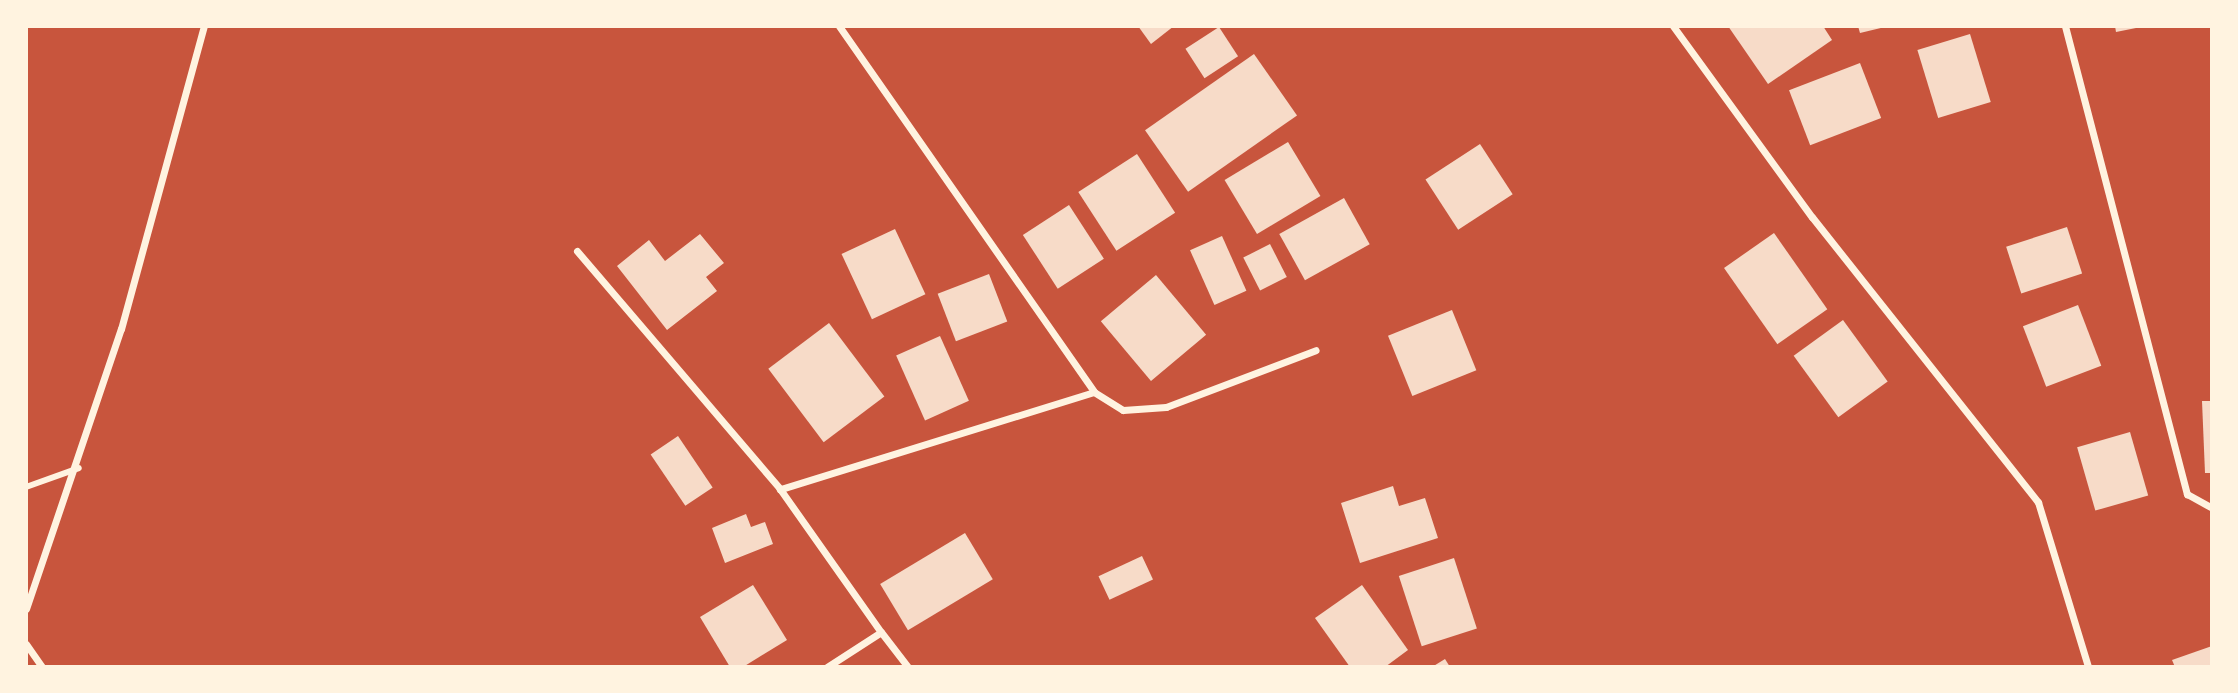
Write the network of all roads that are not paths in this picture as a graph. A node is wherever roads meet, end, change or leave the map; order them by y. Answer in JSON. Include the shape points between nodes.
{"nodes":[{"id":1,"x":204,"y":26,"type":"edge"},
{"id":2,"x":839,"y":26,"type":"edge"},
{"id":3,"x":1672,"y":26,"type":"edge"},
{"id":4,"x":2065,"y":26,"type":"edge"},
{"id":5,"x":577,"y":251,"type":"dead end"},
{"id":6,"x":1315,"y":350,"type":"dead end"},
{"id":7,"x":1094,"y":392,"type":"junction"},
{"id":8,"x":79,"y":468,"type":"junction"},
{"id":9,"x":26,"y":487,"type":"edge"},
{"id":10,"x":780,"y":489,"type":"junction"},
{"id":11,"x":2212,"y":508,"type":"edge"},
{"id":12,"x":26,"y":609,"type":"edge"},
{"id":13,"x":881,"y":632,"type":"junction"},
{"id":14,"x":26,"y":644,"type":"edge"},
{"id":15,"x":42,"y":667,"type":"edge"},
{"id":16,"x":827,"y":667,"type":"edge"},
{"id":17,"x":908,"y":667,"type":"edge"},
{"id":18,"x":2088,"y":667,"type":"edge"}],
"edges":[{"from":1,"to":8,"type":"street"},
{"from":2,"to":7,"type":"street"},
{"from":3,"to":18,"type":"street","via":[[1811,217],[2038,502]]},
{"from":4,"to":11,"type":"street","via":[[2188,494]]},
{"from":5,"to":10,"type":"street"},
{"from":6,"to":7,"type":"street","via":[[1166,407],[1123,410]]},
{"from":7,"to":10,"type":"street"},
{"from":8,"to":9,"type":"street"},
{"from":8,"to":12,"type":"street"},
{"from":10,"to":13,"type":"street"},
{"from":13,"to":16,"type":"street"},
{"from":13,"to":17,"type":"street"},
{"from":14,"to":15,"type":"street"}]}
